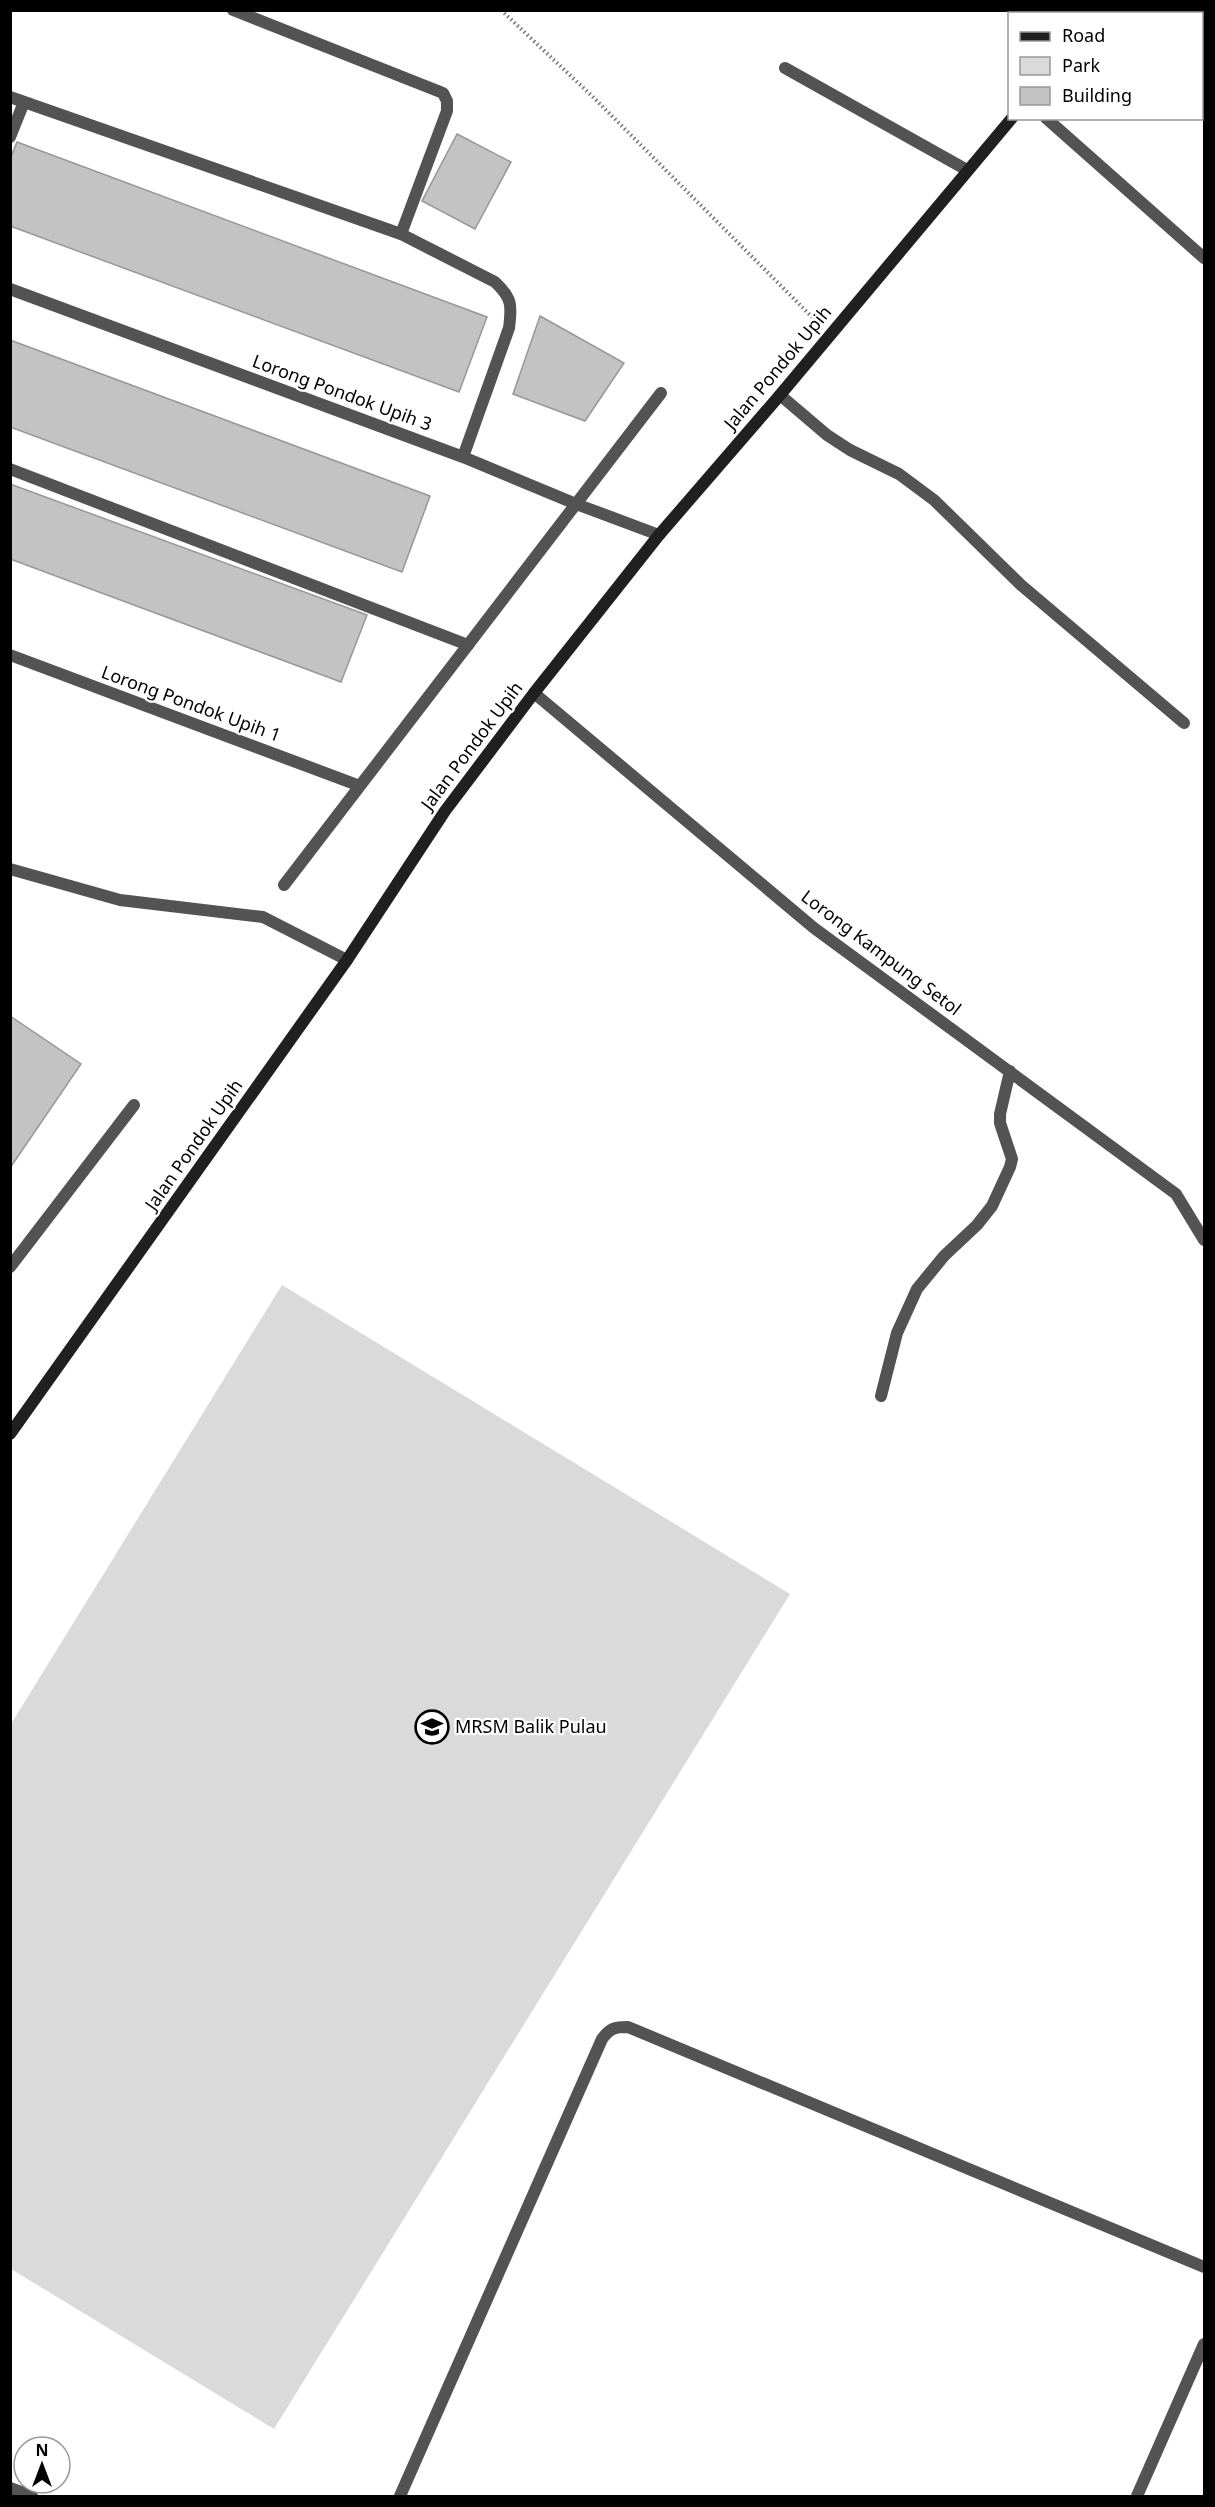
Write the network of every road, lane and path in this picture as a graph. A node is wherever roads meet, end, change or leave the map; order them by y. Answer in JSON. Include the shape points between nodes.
{"nodes":[{"id":1,"x":233,"y":10,"type":"edge"},
{"id":2,"x":501,"y":10,"type":"edge"},
{"id":3,"x":785,"y":68,"type":"dead end"},
{"id":4,"x":10,"y":97,"type":"edge"},
{"id":5,"x":24,"y":102,"type":"junction"},
{"id":6,"x":1010,"y":120,"type":"edge"},
{"id":7,"x":1048,"y":120,"type":"edge"},
{"id":8,"x":10,"y":137,"type":"edge"},
{"id":9,"x":967,"y":170,"type":"junction"},
{"id":10,"x":401,"y":234,"type":"junction"},
{"id":11,"x":1204,"y":258,"type":"edge"},
{"id":12,"x":10,"y":289,"type":"edge"},
{"id":13,"x":829,"y":334,"type":"junction"},
{"id":14,"x":661,"y":393,"type":"dead end"},
{"id":15,"x":780,"y":395,"type":"junction"},
{"id":16,"x":463,"y":457,"type":"junction"},
{"id":17,"x":10,"y":469,"type":"edge"},
{"id":18,"x":576,"y":504,"type":"junction"},
{"id":19,"x":659,"y":535,"type":"junction"},
{"id":20,"x":468,"y":645,"type":"junction"},
{"id":21,"x":10,"y":655,"type":"edge"},
{"id":22,"x":534,"y":693,"type":"junction"},
{"id":23,"x":1184,"y":723,"type":"dead end"},
{"id":24,"x":360,"y":786,"type":"junction"},
{"id":25,"x":10,"y":868,"type":"edge"},
{"id":26,"x":284,"y":885,"type":"dead end"},
{"id":27,"x":347,"y":960,"type":"junction"},
{"id":28,"x":1010,"y":1071,"type":"junction"},
{"id":29,"x":134,"y":1105,"type":"dead end"},
{"id":30,"x":1204,"y":1240,"type":"edge"},
{"id":31,"x":10,"y":1267,"type":"edge"},
{"id":32,"x":881,"y":1396,"type":"dead end"},
{"id":33,"x":10,"y":1434,"type":"edge"},
{"id":34,"x":1204,"y":2267,"type":"edge"},
{"id":35,"x":1204,"y":2344,"type":"edge"},
{"id":36,"x":10,"y":2488,"type":"edge"},
{"id":37,"x":32,"y":2496,"type":"edge"},
{"id":38,"x":400,"y":2496,"type":"edge"},
{"id":39,"x":1137,"y":2496,"type":"edge"}],
"edges":[{"from":1,"to":10,"type":"street","via":[[444,93],[447,111]]},
{"from":2,"to":13,"type":"path"},
{"from":3,"to":9,"type":"street"},
{"from":4,"to":5,"type":"street"},
{"from":5,"to":8,"type":"street"},
{"from":5,"to":10,"type":"street"},
{"from":6,"to":9,"type":"main road","name":"Jalan Pondok Upih"},
{"from":7,"to":11,"type":"street"},
{"from":9,"to":13,"type":"main road","name":"Jalan Pondok Upih"},
{"from":10,"to":16,"type":"street","via":[[495,282],[508,294],[509,328]]},
{"from":12,"to":16,"type":"street","name":"Lorong Pondok Upih 3"},
{"from":13,"to":15,"type":"main road","name":"Jalan Pondok Upih"},
{"from":14,"to":18,"type":"street"},
{"from":15,"to":19,"type":"main road","name":"Jalan Pondok Upih"},
{"from":15,"to":23,"type":"street","via":[[827,435],[899,474],[934,500],[1021,585]]},
{"from":16,"to":18,"type":"street","name":"Lorong Pondok Upih 3"},
{"from":17,"to":20,"type":"street"},
{"from":18,"to":19,"type":"street","name":"Lorong Pondok Upih 3"},
{"from":18,"to":20,"type":"street"},
{"from":19,"to":22,"type":"main road","name":"Jalan Pondok Upih"},
{"from":20,"to":24,"type":"street"},
{"from":21,"to":24,"type":"street","name":"Lorong Pondok Upih 1"},
{"from":22,"to":27,"type":"main road","name":"Jalan Pondok Upih","via":[[445,811]]},
{"from":22,"to":28,"type":"street","name":"Lorong Kampung Setol","via":[[782,902]]},
{"from":24,"to":26,"type":"street"},
{"from":25,"to":27,"type":"street","via":[[120,900],[263,918]]},
{"from":27,"to":33,"type":"main road","name":"Jalan Pondok Upih"},
{"from":28,"to":30,"type":"street","name":"Lorong Kampung Setol","via":[[1176,1194]]},
{"from":28,"to":32,"type":"street","via":[[1000,1114],[1012,1158],[1010,1167],[992,1206],[917,1289],[897,1333]]},
{"from":29,"to":31,"type":"street"},
{"from":34,"to":38,"type":"street","via":[[628,2027],[616,2027],[602,2039]]},
{"from":35,"to":39,"type":"street"},
{"from":36,"to":37,"type":"street"}]}
